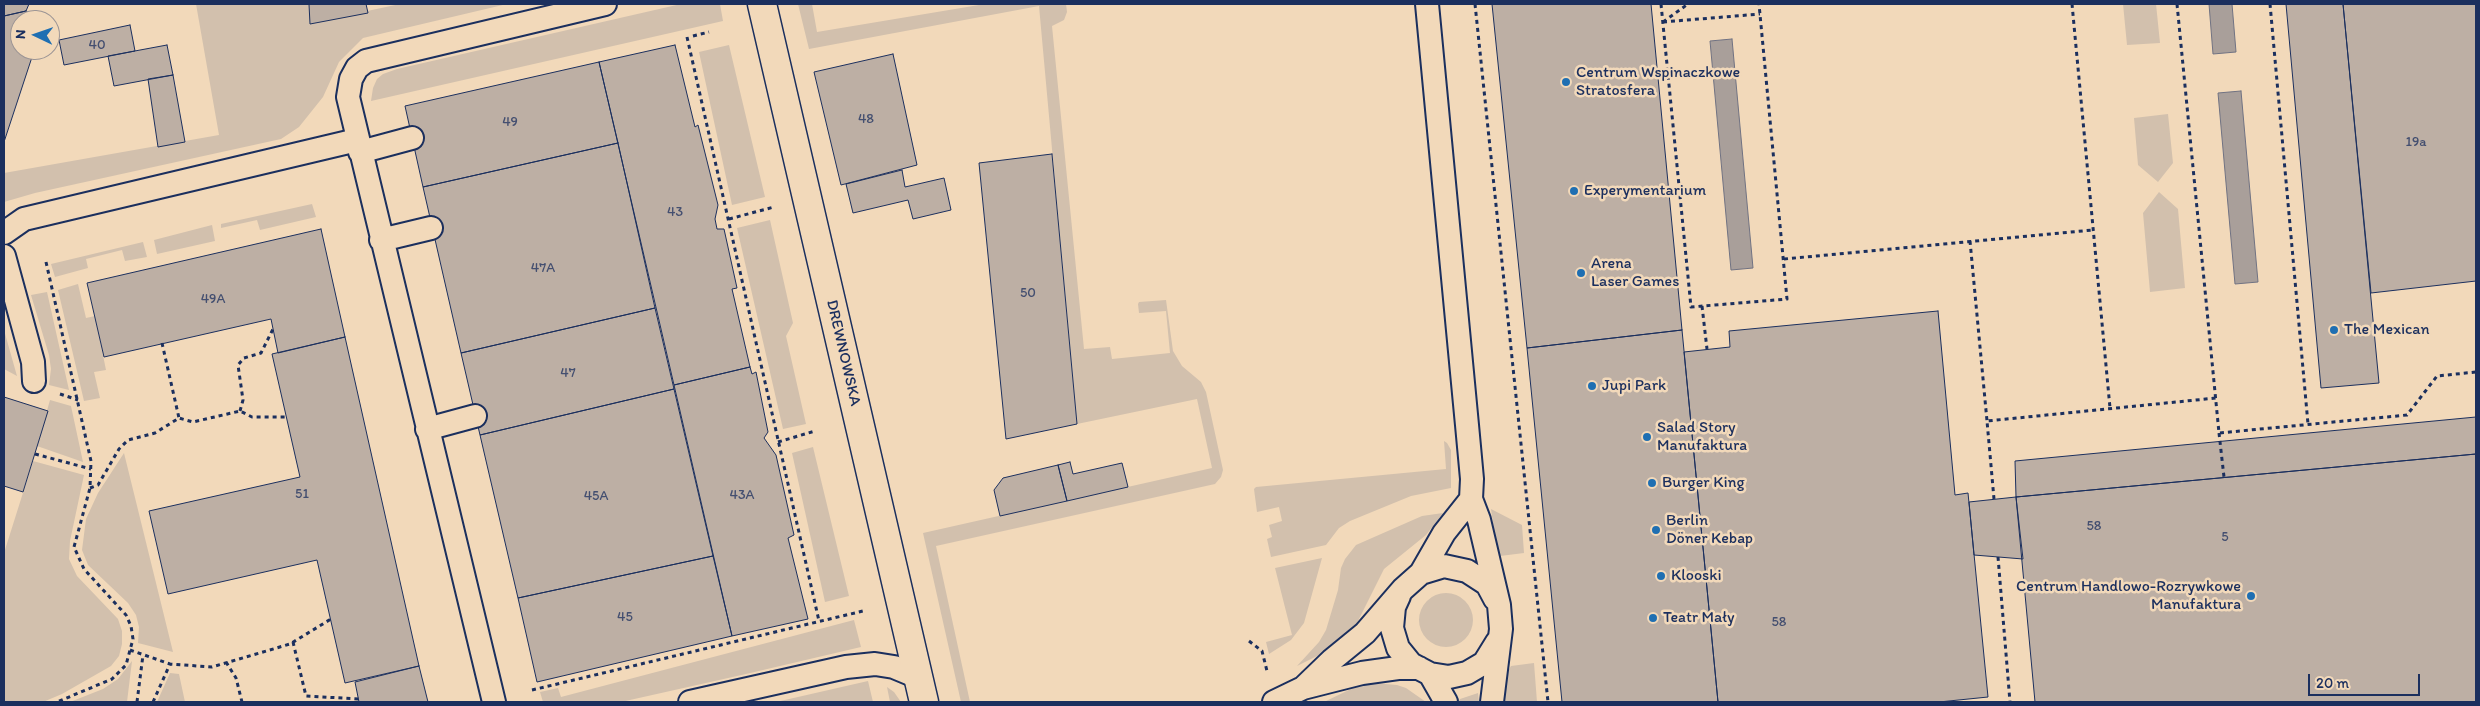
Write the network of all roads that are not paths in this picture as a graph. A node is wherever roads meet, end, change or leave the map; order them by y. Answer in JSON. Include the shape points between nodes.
{"nodes":[{"id":1,"x":606,"y":4,"type":"edge"},
{"id":2,"x":762,"y":4,"type":"edge"},
{"id":3,"x":1427,"y":4,"type":"edge"},
{"id":4,"x":412,"y":138,"type":"dead end"},
{"id":5,"x":358,"y":146,"type":"junction"},
{"id":6,"x":431,"y":228,"type":"dead end"},
{"id":7,"x":4,"y":233,"type":"edge"},
{"id":8,"x":382,"y":240,"type":"junction"},
{"id":9,"x":4,"y":256,"type":"edge"},
{"id":10,"x":34,"y":381,"type":"dead end"},
{"id":11,"x":475,"y":416,"type":"dead end"},
{"id":12,"x":427,"y":429,"type":"junction"},
{"id":13,"x":1471,"y":499,"type":"junction"},
{"id":14,"x":1420,"y":573,"type":"junction"},
{"id":15,"x":1403,"y":588,"type":"junction"},
{"id":16,"x":1499,"y":605,"type":"junction"},
{"id":17,"x":1501,"y":628,"type":"junction"},
{"id":18,"x":1424,"y":671,"type":"junction"},
{"id":19,"x":1303,"y":688,"type":"junction"},
{"id":20,"x":921,"y":689,"type":"edge"},
{"id":21,"x":494,"y":702,"type":"edge"},
{"id":22,"x":690,"y":702,"type":"edge"},
{"id":23,"x":1274,"y":702,"type":"edge"},
{"id":24,"x":1446,"y":702,"type":"edge"},
{"id":25,"x":1492,"y":702,"type":"edge"}],
"edges":[{"from":1,"to":5,"type":"lane","via":[[366,60],[350,80],[348,97]]},
{"from":2,"to":20,"type":"main road","name":"DREWNOWSKA"},
{"from":3,"to":13,"type":"lane"},
{"from":4,"to":5,"type":"lane"},
{"from":5,"to":7,"type":"lane","via":[[24,219]]},
{"from":5,"to":8,"type":"lane"},
{"from":6,"to":8,"type":"lane"},
{"from":8,"to":12,"type":"lane"},
{"from":9,"to":10,"type":"lane","via":[[33,362]]},
{"from":11,"to":12,"type":"lane"},
{"from":12,"to":21,"type":"lane"},
{"from":13,"to":14,"type":"lane","via":[[1444,533]]},
{"from":13,"to":16,"type":"lane"},
{"from":14,"to":15,"type":"lane"},
{"from":14,"to":16,"type":"lane","via":[[1444,566],[1468,571],[1487,584]]},
{"from":15,"to":18,"type":"lane","via":[[1394,607],[1392,628],[1398,648],[1411,664]]},
{"from":15,"to":19,"type":"lane","via":[[1365,633]]},
{"from":16,"to":17,"type":"lane"},
{"from":17,"to":18,"type":"lane","via":[[1495,647],[1484,662],[1467,673],[1449,677]]},
{"from":17,"to":25,"type":"lane"},
{"from":18,"to":19,"type":"lane","via":[[1398,668],[1362,673]]},
{"from":18,"to":24,"type":"lane"},
{"from":19,"to":23,"type":"lane"},
{"from":20,"to":22,"type":"lane","via":[[894,667],[875,664],[846,667]]}]}
